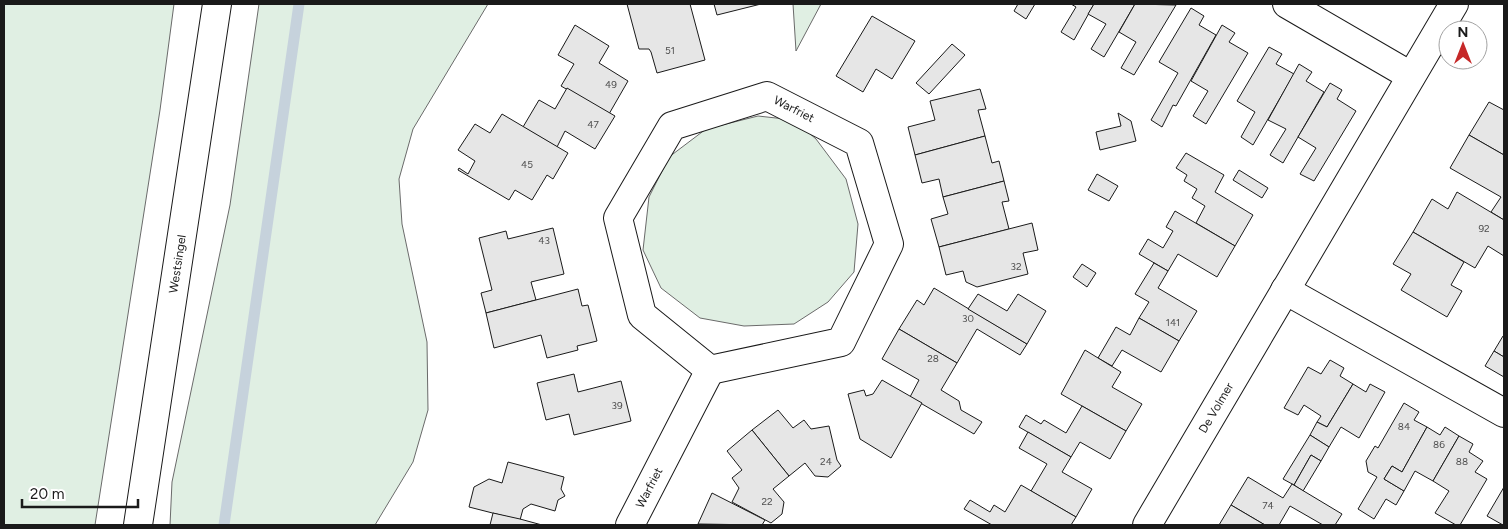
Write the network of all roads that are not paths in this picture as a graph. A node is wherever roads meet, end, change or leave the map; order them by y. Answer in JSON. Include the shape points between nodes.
{"nodes":[{"id":1,"x":217,"y":4,"type":"edge"},
{"id":2,"x":1287,"y":4,"type":"edge"},
{"id":3,"x":1454,"y":4,"type":"edge"},
{"id":4,"x":1412,"y":76,"type":"junction"},
{"id":5,"x":1285,"y":290,"type":"junction"},
{"id":6,"x":710,"y":370,"type":"junction"},
{"id":7,"x":1494,"y":408,"type":"edge"},
{"id":8,"x":138,"y":525,"type":"edge"},
{"id":9,"x":630,"y":525,"type":"edge"},
{"id":10,"x":1146,"y":525,"type":"edge"}],
"edges":[{"from":1,"to":8,"type":"street","name":"Westsingel"},
{"from":2,"to":4,"type":"street"},
{"from":3,"to":4,"type":"street","name":"De Volmer"},
{"from":4,"to":5,"type":"street","name":"De Volmer"},
{"from":5,"to":7,"type":"street"},
{"from":5,"to":10,"type":"street","name":"De Volmer"},
{"from":6,"to":6,"type":"street","name":"Warfriet","via":[[841,342],[889,244],[860,143],[767,96],[672,126],[618,218],[642,315]]},
{"from":6,"to":9,"type":"street","name":"Warfriet"}]}
